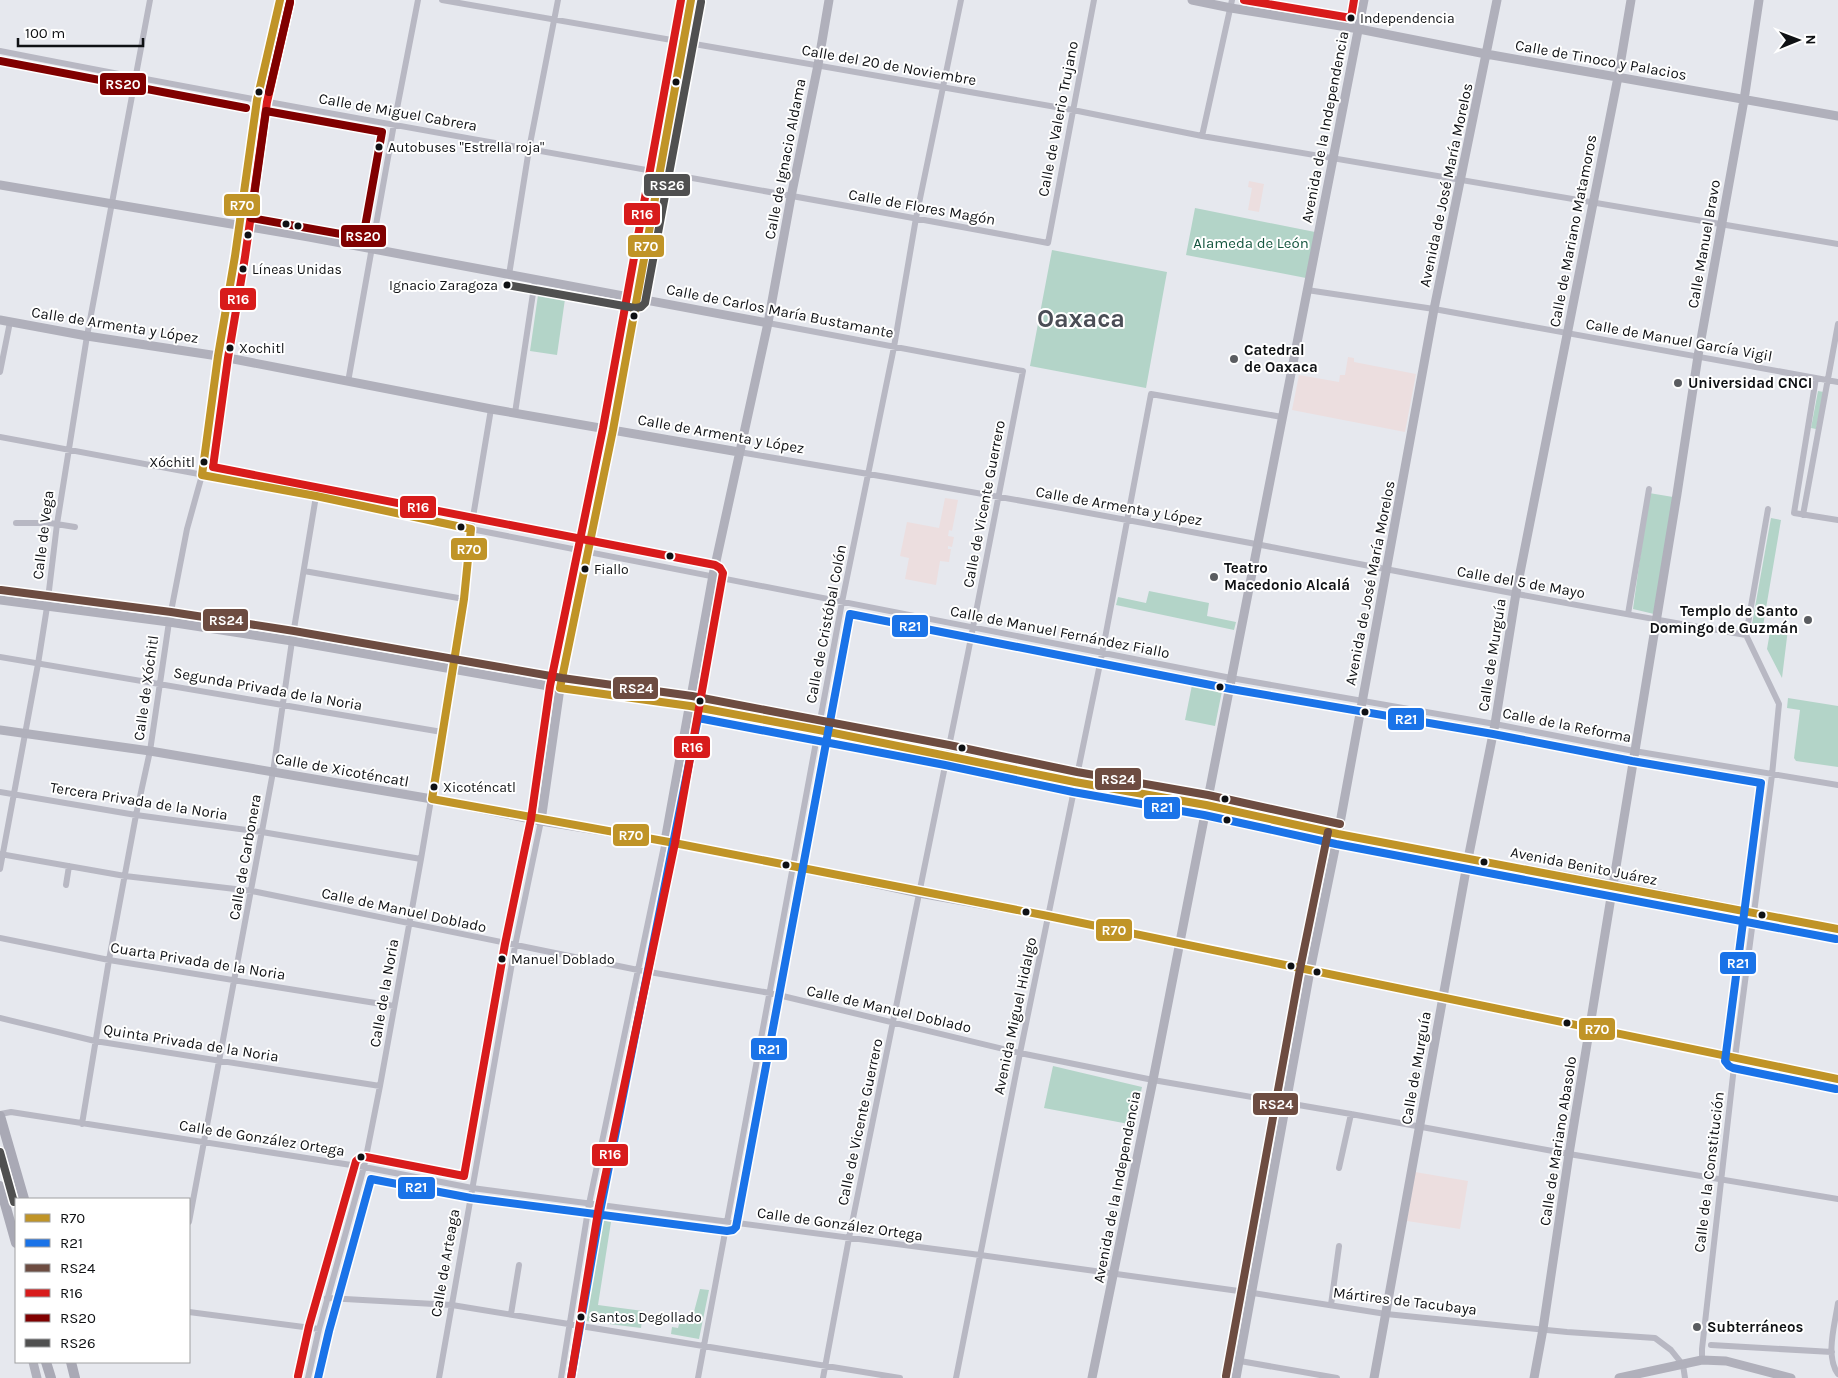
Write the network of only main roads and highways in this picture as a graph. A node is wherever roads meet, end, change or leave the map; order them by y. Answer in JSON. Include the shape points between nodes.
{"nodes":[{"id":1,"x":0,"y":1115,"type":"edge"},
{"id":2,"x":0,"y":1186,"type":"edge"},
{"id":3,"x":24,"y":1198,"type":"edge"},
{"id":4,"x":15,"y":1239,"type":"edge"},
{"id":5,"x":46,"y":1363,"type":"edge"},
{"id":6,"x":71,"y":1363,"type":"edge"},
{"id":7,"x":51,"y":1378,"type":"edge"},
{"id":8,"x":75,"y":1378,"type":"edge"}],
"edges":[{"from":1,"to":3,"type":"main road"},
{"from":2,"to":4,"type":"main road"},
{"from":5,"to":7,"type":"main road"},
{"from":6,"to":8,"type":"main road"}]}
